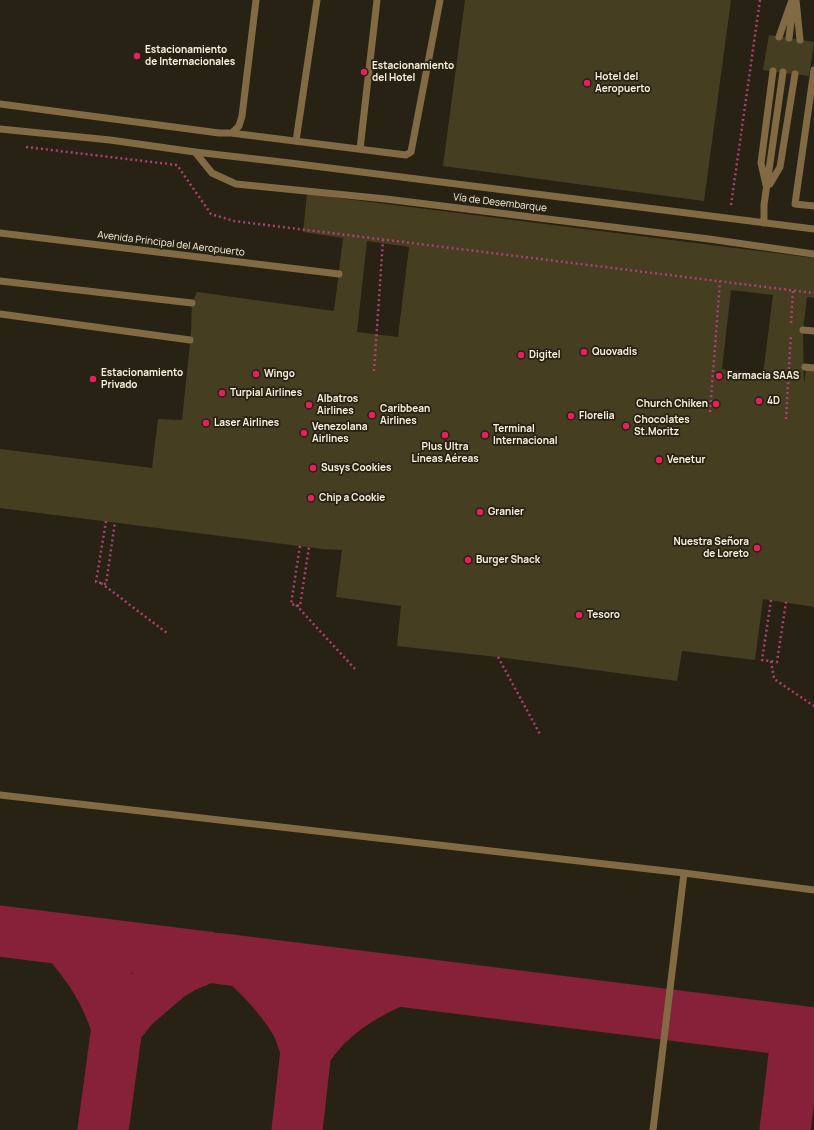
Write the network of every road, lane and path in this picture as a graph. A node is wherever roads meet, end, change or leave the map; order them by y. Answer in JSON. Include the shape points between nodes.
{"nodes":[{"id":1,"x":256,"y":0,"type":"edge"},
{"id":2,"x":317,"y":0,"type":"edge"},
{"id":3,"x":377,"y":0,"type":"edge"},
{"id":4,"x":440,"y":0,"type":"edge"},
{"id":5,"x":760,"y":0,"type":"edge"},
{"id":6,"x":794,"y":0,"type":"edge"},
{"id":7,"x":779,"y":37,"type":"dead end"},
{"id":8,"x":789,"y":38,"type":"dead end"},
{"id":9,"x":800,"y":40,"type":"dead end"},
{"id":10,"x":814,"y":70,"type":"edge"},
{"id":11,"x":773,"y":71,"type":"dead end"},
{"id":12,"x":783,"y":72,"type":"dead end"},
{"id":13,"x":795,"y":74,"type":"dead end"},
{"id":14,"x":0,"y":104,"type":"edge"},
{"id":15,"x":0,"y":129,"type":"edge"},
{"id":16,"x":231,"y":133,"type":"junction"},
{"id":17,"x":296,"y":141,"type":"junction"},
{"id":18,"x":23,"y":146,"type":"dead end"},
{"id":19,"x":360,"y":149,"type":"junction"},
{"id":20,"x":195,"y":152,"type":"junction"},
{"id":21,"x":766,"y":189,"type":"junction"},
{"id":22,"x":814,"y":206,"type":"edge"},
{"id":23,"x":730,"y":218,"type":"junction"},
{"id":24,"x":764,"y":223,"type":"junction"},
{"id":25,"x":814,"y":229,"type":"edge"},
{"id":26,"x":0,"y":233,"type":"edge"},
{"id":27,"x":383,"y":240,"type":"junction"},
{"id":28,"x":814,"y":254,"type":"edge"},
{"id":29,"x":339,"y":274,"type":"dead end"},
{"id":30,"x":0,"y":281,"type":"edge"},
{"id":31,"x":720,"y":281,"type":"junction"},
{"id":32,"x":793,"y":290,"type":"junction"},
{"id":33,"x":814,"y":293,"type":"edge"},
{"id":34,"x":192,"y":303,"type":"dead end"},
{"id":35,"x":0,"y":314,"type":"edge"},
{"id":36,"x":803,"y":330,"type":"dead end"},
{"id":37,"x":814,"y":332,"type":"edge"},
{"id":38,"x":190,"y":340,"type":"dead end"},
{"id":39,"x":805,"y":367,"type":"dead end"},
{"id":40,"x":814,"y":368,"type":"edge"},
{"id":41,"x":374,"y":371,"type":"dead end"},
{"id":42,"x":710,"y":412,"type":"dead end"},
{"id":43,"x":786,"y":419,"type":"dead end"},
{"id":44,"x":106,"y":521,"type":"dead end"},
{"id":45,"x":115,"y":522,"type":"dead end"},
{"id":46,"x":300,"y":546,"type":"dead end"},
{"id":47,"x":309,"y":547,"type":"dead end"},
{"id":48,"x":101,"y":583,"type":"junction"},
{"id":49,"x":771,"y":600,"type":"dead end"},
{"id":50,"x":786,"y":602,"type":"dead end"},
{"id":51,"x":296,"y":605,"type":"junction"},
{"id":52,"x":167,"y":633,"type":"dead end"},
{"id":53,"x":498,"y":657,"type":"dead end"},
{"id":54,"x":771,"y":661,"type":"junction"},
{"id":55,"x":355,"y":669,"type":"dead end"},
{"id":56,"x":814,"y":706,"type":"edge"},
{"id":57,"x":541,"y":736,"type":"dead end"},
{"id":58,"x":0,"y":795,"type":"edge"},
{"id":59,"x":684,"y":873,"type":"junction"},
{"id":60,"x":814,"y":890,"type":"edge"},
{"id":61,"x":653,"y":1130,"type":"edge"}],
"edges":[{"from":1,"to":16,"type":"lane","via":[[242,116],[239,126]]},
{"from":2,"to":17,"type":"lane"},
{"from":3,"to":19,"type":"lane"},
{"from":4,"to":19,"type":"lane","via":[[411,152],[406,154]]},
{"from":5,"to":23,"type":"path"},
{"from":6,"to":7,"type":"lane"},
{"from":6,"to":8,"type":"lane"},
{"from":6,"to":9,"type":"lane"},
{"from":10,"to":22,"type":"lane","via":[[795,204]]},
{"from":11,"to":21,"type":"lane","via":[[761,163]]},
{"from":12,"to":21,"type":"lane"},
{"from":13,"to":21,"type":"lane","via":[[780,167]]},
{"from":14,"to":16,"type":"lane"},
{"from":15,"to":20,"type":"lane"},
{"from":16,"to":17,"type":"lane"},
{"from":17,"to":19,"type":"lane"},
{"from":18,"to":27,"type":"path","via":[[177,165],[210,214],[234,221]]},
{"from":20,"to":23,"type":"lane"},
{"from":20,"to":28,"type":"lane","name":"Vía de Desembarque","via":[[212,173],[236,184],[386,199]]},
{"from":21,"to":24,"type":"lane"},
{"from":23,"to":24,"type":"lane"},
{"from":24,"to":25,"type":"lane"},
{"from":26,"to":29,"type":"lane","name":"Avenida Principal del Aeropuerto"},
{"from":27,"to":31,"type":"path"},
{"from":27,"to":41,"type":"path"},
{"from":30,"to":34,"type":"lane"},
{"from":31,"to":32,"type":"path"},
{"from":31,"to":42,"type":"path"},
{"from":32,"to":33,"type":"path"},
{"from":32,"to":43,"type":"path"},
{"from":35,"to":38,"type":"lane"},
{"from":36,"to":37,"type":"lane"},
{"from":39,"to":40,"type":"lane"},
{"from":44,"to":48,"type":"path","via":[[96,582]]},
{"from":45,"to":48,"type":"path","via":[[106,584]]},
{"from":46,"to":51,"type":"path","via":[[291,604]]},
{"from":47,"to":51,"type":"path","via":[[300,606]]},
{"from":48,"to":52,"type":"path"},
{"from":49,"to":54,"type":"path","via":[[762,660]]},
{"from":50,"to":54,"type":"path","via":[[777,662]]},
{"from":51,"to":55,"type":"path"},
{"from":53,"to":57,"type":"path"},
{"from":54,"to":56,"type":"path","via":[[774,680]]},
{"from":58,"to":59,"type":"lane"},
{"from":59,"to":60,"type":"lane"},
{"from":59,"to":61,"type":"lane"}]}
